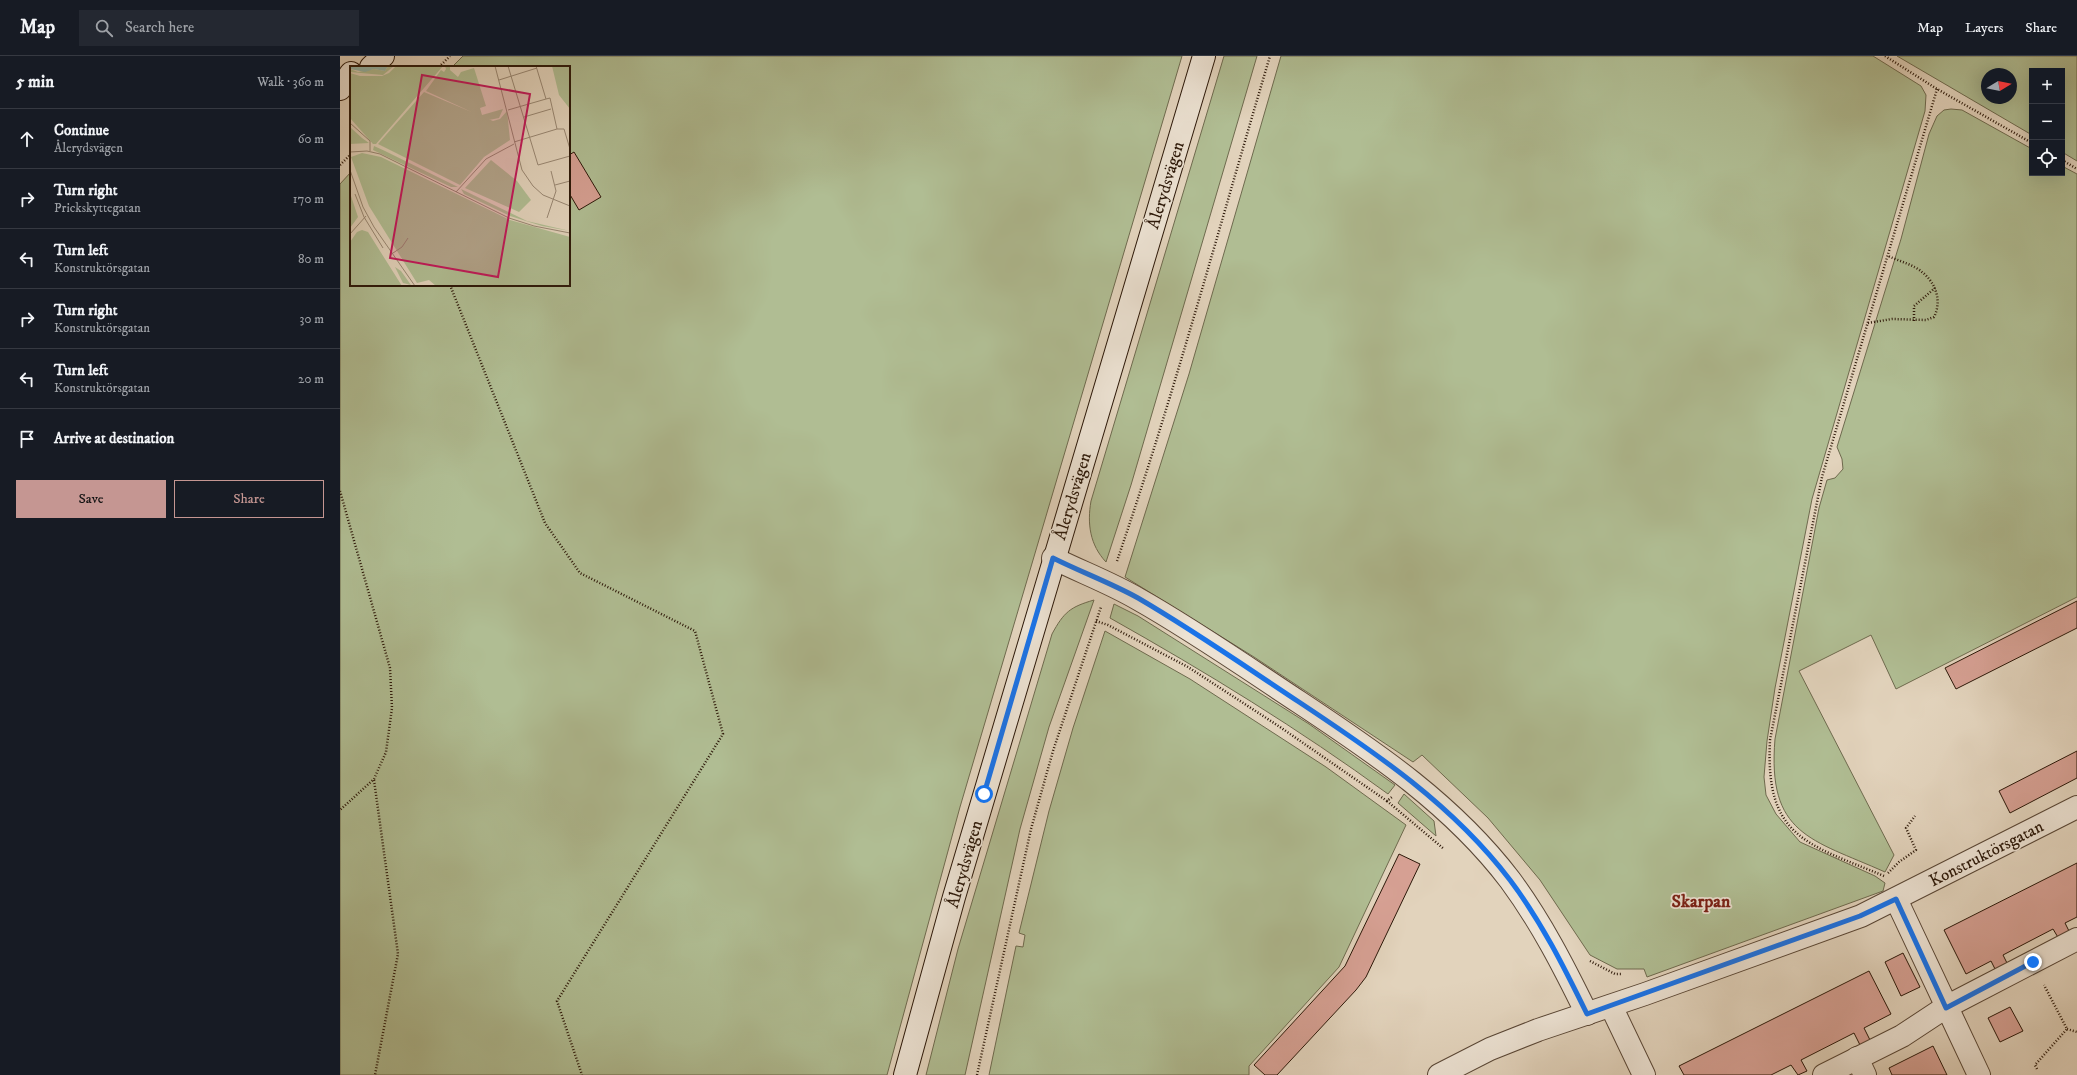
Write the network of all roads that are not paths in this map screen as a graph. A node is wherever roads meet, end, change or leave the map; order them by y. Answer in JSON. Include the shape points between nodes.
{"nodes":[{"id":1,"x":363,"y":56,"type":"edge"},
{"id":2,"x":382,"y":56,"type":"edge"},
{"id":3,"x":1204,"y":56,"type":"edge"},
{"id":4,"x":357,"y":66,"type":"edge"},
{"id":5,"x":372,"y":66,"type":"edge"},
{"id":6,"x":350,"y":74,"type":"edge"},
{"id":7,"x":350,"y":88,"type":"edge"},
{"id":8,"x":340,"y":89,"type":"edge"},
{"id":9,"x":340,"y":97,"type":"edge"},
{"id":10,"x":1053,"y":558,"type":"junction"},
{"id":11,"x":2077,"y":807,"type":"edge"},
{"id":12,"x":1896,"y":899,"type":"junction"},
{"id":13,"x":2077,"y":939,"type":"edge"},
{"id":14,"x":1611,"y":1006,"type":"junction"},
{"id":15,"x":1946,"y":1008,"type":"junction"},
{"id":16,"x":1587,"y":1014,"type":"junction"},
{"id":17,"x":1861,"y":1067,"type":"edge"},
{"id":18,"x":905,"y":1075,"type":"edge"},
{"id":19,"x":1439,"y":1075,"type":"edge"},
{"id":20,"x":1644,"y":1075,"type":"edge"},
{"id":21,"x":1824,"y":1075,"type":"edge"},
{"id":22,"x":1979,"y":1075,"type":"edge"}],
"edges":[{"from":1,"to":4,"type":"street"},
{"from":2,"to":5,"type":"street"},
{"from":3,"to":10,"type":"street","name":"Ålerydsvägen"},
{"from":6,"to":8,"type":"street"},
{"from":7,"to":9,"type":"street"},
{"from":10,"to":16,"type":"street","via":[[1137,598],[1187,628],[1366,746],[1411,780],[1458,822],[1509,880],[1554,947]]},
{"from":10,"to":18,"type":"street","name":"Ålerydsvägen"},
{"from":11,"to":12,"type":"street","name":"Konstruktörsgatan"},
{"from":12,"to":14,"type":"street","name":"Konstruktörsgatan","via":[[1860,916]]},
{"from":12,"to":15,"type":"street"},
{"from":13,"to":15,"type":"street"},
{"from":14,"to":16,"type":"street","name":"Konstruktörsgatan"},
{"from":14,"to":20,"type":"street"},
{"from":15,"to":17,"type":"street","via":[[1902,1036]]},
{"from":15,"to":22,"type":"street"},
{"from":16,"to":19,"type":"street","name":"Konstruktörsgatan","via":[[1490,1049]]},
{"from":17,"to":21,"type":"street"}]}
